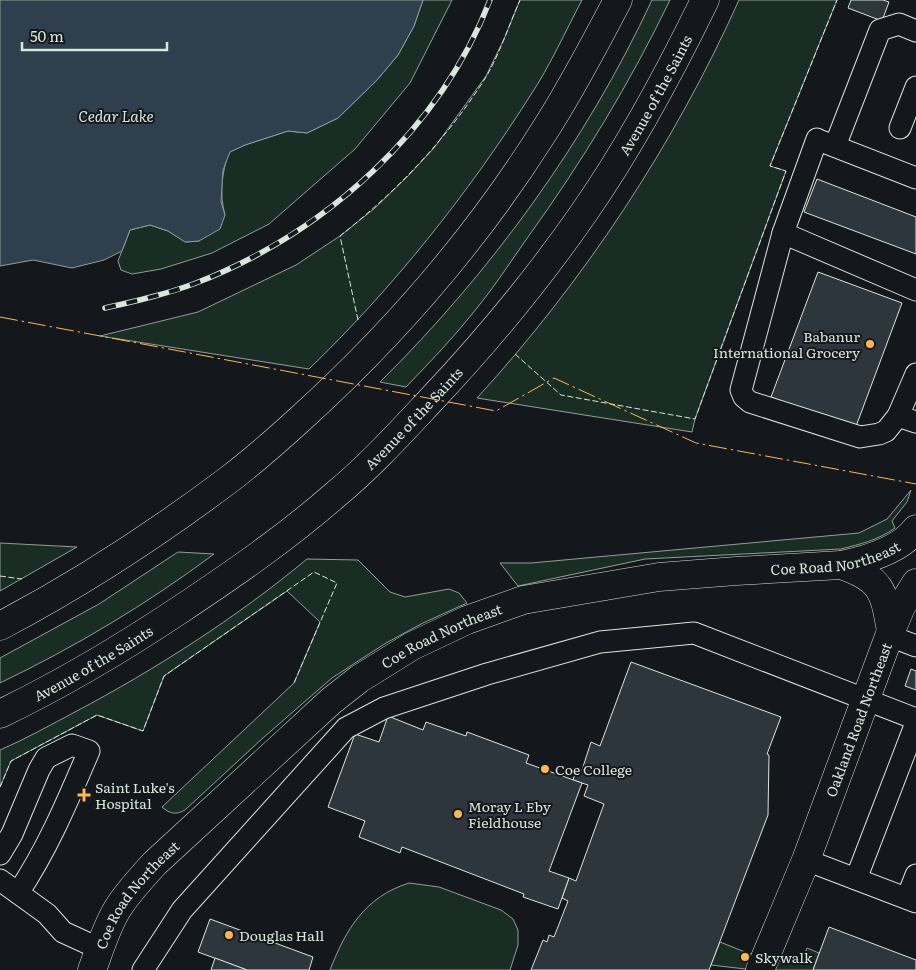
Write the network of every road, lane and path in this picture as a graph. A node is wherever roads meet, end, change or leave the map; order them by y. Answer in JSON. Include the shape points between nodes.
{"nodes":[{"id":1,"x":618,"y":0,"type":"edge"},
{"id":2,"x":705,"y":0,"type":"edge"},
{"id":3,"x":916,"y":31,"type":"edge"},
{"id":4,"x":916,"y":88,"type":"edge"},
{"id":5,"x":900,"y":128,"type":"dead end"},
{"id":6,"x":820,"y":140,"type":"junction"},
{"id":7,"x":916,"y":178,"type":"edge"},
{"id":8,"x":783,"y":233,"type":"junction"},
{"id":9,"x":916,"y":290,"type":"edge"},
{"id":10,"x":916,"y":374,"type":"edge"},
{"id":11,"x":907,"y":419,"type":"edge"},
{"id":12,"x":916,"y":529,"type":"edge"},
{"id":13,"x":841,"y":565,"type":"junction"},
{"id":14,"x":916,"y":583,"type":"edge"},
{"id":15,"x":0,"y":626,"type":"edge"},
{"id":16,"x":890,"y":634,"type":"junction"},
{"id":17,"x":916,"y":646,"type":"edge"},
{"id":18,"x":866,"y":700,"type":"junction"},
{"id":19,"x":0,"y":714,"type":"edge"},
{"id":20,"x":916,"y":719,"type":"edge"},
{"id":21,"x":916,"y":723,"type":"edge"},
{"id":22,"x":0,"y":854,"type":"edge"},
{"id":23,"x":806,"y":860,"type":"junction"},
{"id":24,"x":916,"y":875,"type":"edge"},
{"id":25,"x":856,"y":879,"type":"junction"},
{"id":26,"x":0,"y":880,"type":"edge"},
{"id":27,"x":18,"y":893,"type":"junction"},
{"id":28,"x":912,"y":900,"type":"edge"},
{"id":29,"x":96,"y":959,"type":"edge"},
{"id":30,"x":143,"y":970,"type":"edge"},
{"id":31,"x":760,"y":970,"type":"edge"}],
"edges":[{"from":1,"to":15,"type":"main road","via":[[543,134],[514,177],[432,284],[327,395],[228,480],[148,538]]},
{"from":2,"to":19,"type":"main road","name":"Avenue of the Saints","via":[[652,104],[583,214],[480,347],[377,456],[291,532],[216,586],[92,666]]},
{"from":3,"to":6,"type":"street","via":[[899,24],[880,30]]},
{"from":4,"to":5,"type":"street"},
{"from":6,"to":7,"type":"street"},
{"from":6,"to":8,"type":"street"},
{"from":8,"to":9,"type":"street"},
{"from":8,"to":11,"type":"street","via":[[741,390],[744,397],[750,402],[860,437],[879,434]]},
{"from":10,"to":11,"type":"street"},
{"from":12,"to":13,"type":"main road","name":"Coe Road Northeast","via":[[887,550]]},
{"from":13,"to":16,"type":"main road","via":[[870,577],[880,590]]},
{"from":13,"to":29,"type":"main road","name":"Coe Road Northeast","via":[[659,577],[523,600],[467,620],[412,646],[330,701],[155,863],[118,908]]},
{"from":14,"to":16,"type":"main road","name":"Oakland Road Northeast"},
{"from":16,"to":17,"type":"street"},
{"from":16,"to":18,"type":"main road","name":"Oakland Road Northeast"},
{"from":18,"to":20,"type":"street"},
{"from":18,"to":23,"type":"main road","name":"Oakland Road Northeast"},
{"from":18,"to":30,"type":"street","via":[[694,633],[600,642],[384,708],[346,728],[182,910]]},
{"from":21,"to":25,"type":"street"},
{"from":22,"to":27,"type":"street","via":[[46,758],[72,744],[89,751],[60,820],[37,865]]},
{"from":23,"to":25,"type":"street"},
{"from":23,"to":31,"type":"main road","name":"Oakland Road Northeast"},
{"from":24,"to":28,"type":"street"},
{"from":25,"to":28,"type":"street"},
{"from":26,"to":27,"type":"street"},
{"from":27,"to":29,"type":"street","via":[[47,914]]}]}
